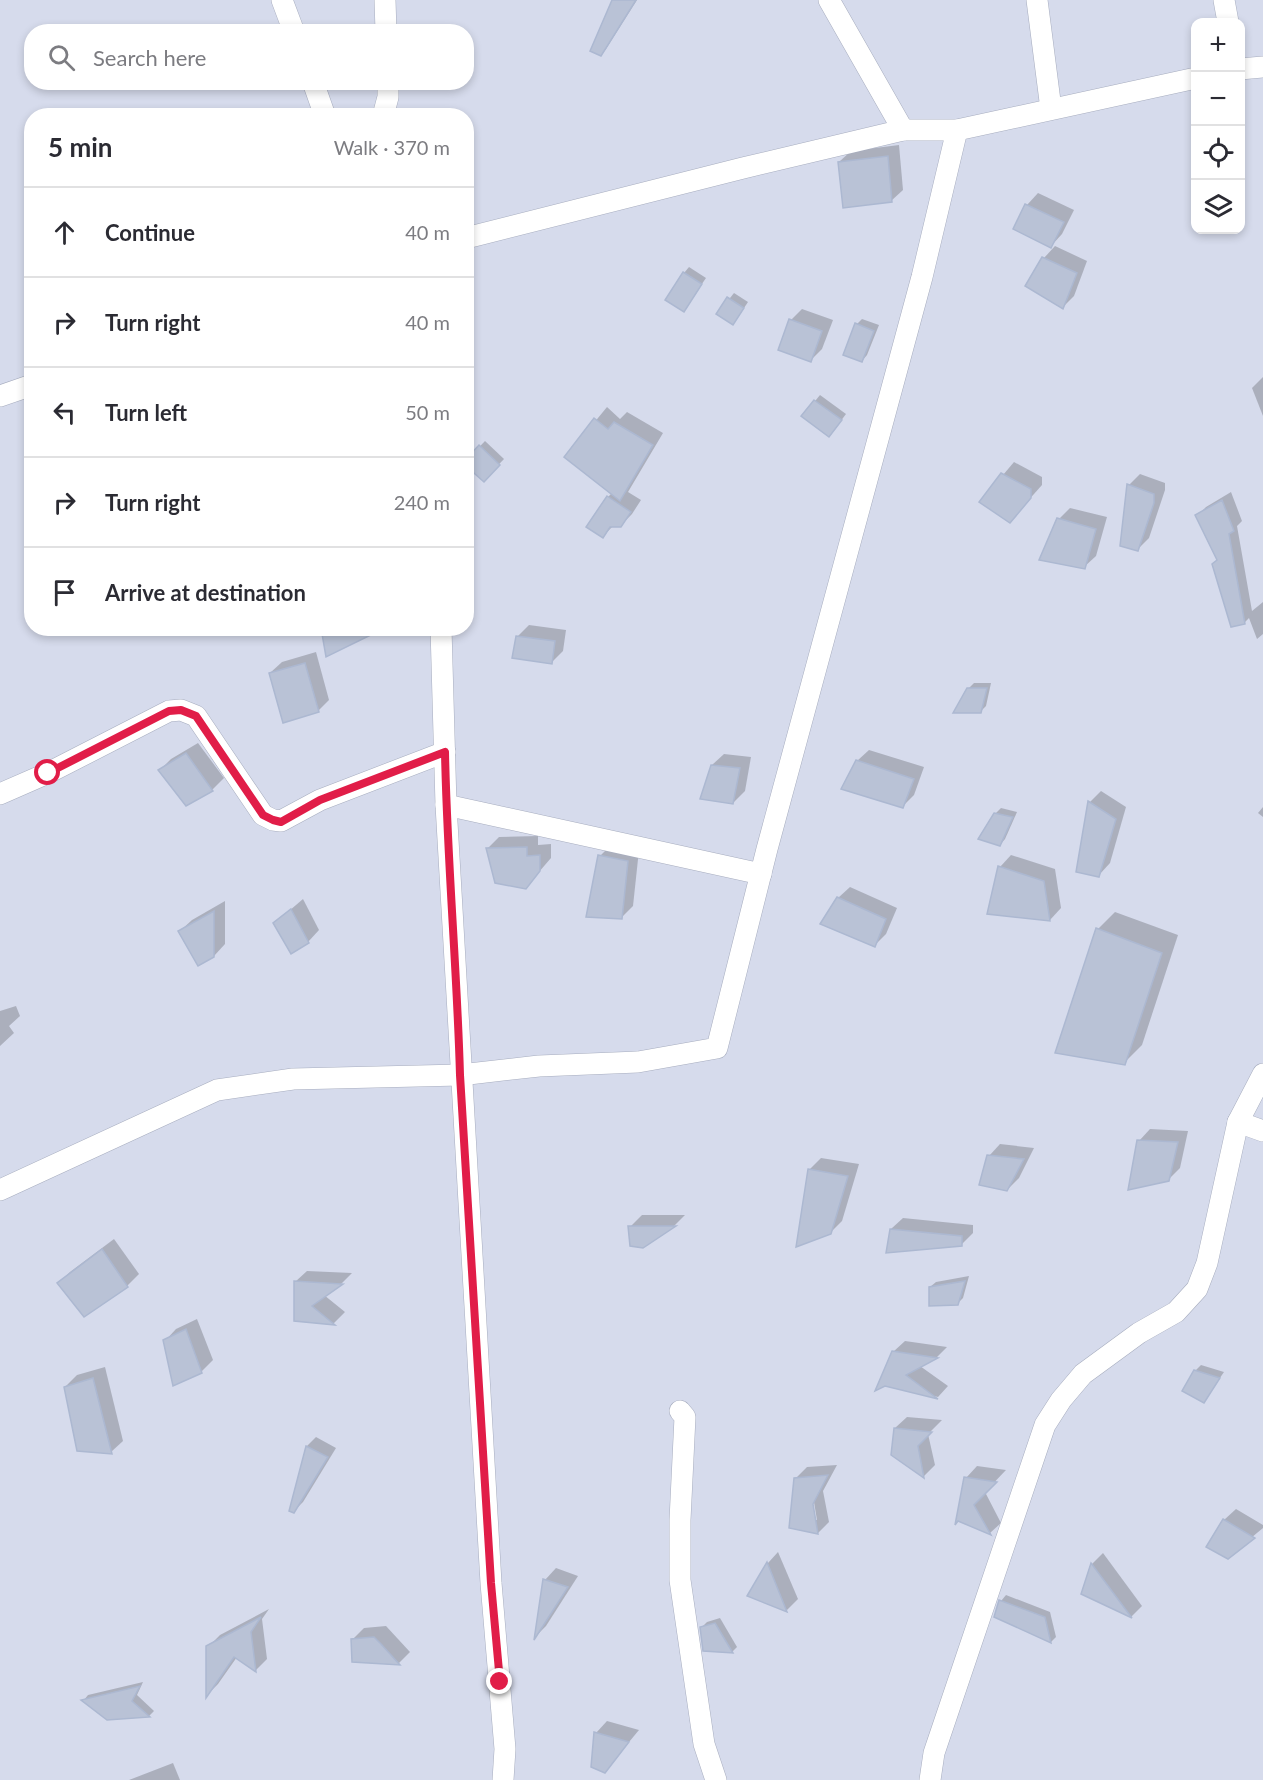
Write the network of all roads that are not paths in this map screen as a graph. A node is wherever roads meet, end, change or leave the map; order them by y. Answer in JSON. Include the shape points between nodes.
{"nodes":[{"id":1,"x":282,"y":0,"type":"edge"},
{"id":2,"x":386,"y":0,"type":"edge"},
{"id":3,"x":829,"y":0,"type":"edge"},
{"id":4,"x":1037,"y":0,"type":"edge"},
{"id":5,"x":1224,"y":0,"type":"edge"},
{"id":6,"x":1227,"y":18,"type":"edge"},
{"id":7,"x":291,"y":24,"type":"edge"},
{"id":8,"x":386,"y":24,"type":"edge"},
{"id":9,"x":1263,"y":67,"type":"edge"},
{"id":10,"x":1245,"y":69,"type":"edge"},
{"id":11,"x":1191,"y":79,"type":"edge"},
{"id":12,"x":316,"y":90,"type":"edge"},
{"id":13,"x":388,"y":90,"type":"edge"},
{"id":14,"x":323,"y":108,"type":"edge"},
{"id":15,"x":385,"y":108,"type":"edge"},
{"id":16,"x":1050,"y":109,"type":"junction"},
{"id":17,"x":903,"y":130,"type":"junction"},
{"id":18,"x":957,"y":130,"type":"junction"},
{"id":19,"x":474,"y":236,"type":"edge"},
{"id":20,"x":24,"y":388,"type":"edge"},
{"id":21,"x":0,"y":396,"type":"edge"},
{"id":22,"x":441,"y":636,"type":"edge"},
{"id":23,"x":445,"y":752,"type":"junction"},
{"id":24,"x":0,"y":794,"type":"edge"},
{"id":25,"x":446,"y":805,"type":"junction"},
{"id":26,"x":761,"y":874,"type":"junction"},
{"id":27,"x":1263,"y":1074,"type":"edge"},
{"id":28,"x":460,"y":1075,"type":"junction"},
{"id":29,"x":1238,"y":1122,"type":"junction"},
{"id":30,"x":1263,"y":1131,"type":"edge"},
{"id":31,"x":0,"y":1190,"type":"edge"},
{"id":32,"x":680,"y":1411,"type":"dead end"},
{"id":33,"x":503,"y":1780,"type":"edge"},
{"id":34,"x":716,"y":1780,"type":"edge"},
{"id":35,"x":930,"y":1780,"type":"edge"}],
"edges":[{"from":1,"to":7,"type":"street"},
{"from":2,"to":8,"type":"street"},
{"from":3,"to":17,"type":"street"},
{"from":4,"to":16,"type":"street"},
{"from":5,"to":6,"type":"street"},
{"from":9,"to":10,"type":"street"},
{"from":11,"to":16,"type":"street"},
{"from":12,"to":14,"type":"street"},
{"from":13,"to":15,"type":"street"},
{"from":16,"to":18,"type":"street"},
{"from":17,"to":18,"type":"street"},
{"from":17,"to":19,"type":"street"},
{"from":18,"to":26,"type":"street","via":[[922,277]]},
{"from":20,"to":21,"type":"street"},
{"from":22,"to":23,"type":"street"},
{"from":23,"to":24,"type":"street","via":[[320,800],[281,822],[263,815],[196,716],[181,710],[169,711]]},
{"from":23,"to":25,"type":"street"},
{"from":25,"to":26,"type":"street"},
{"from":25,"to":28,"type":"street"},
{"from":26,"to":28,"type":"street","via":[[717,1048],[638,1062],[539,1066]]},
{"from":27,"to":29,"type":"street"},
{"from":28,"to":31,"type":"street","via":[[293,1079],[217,1090]]},
{"from":28,"to":33,"type":"street","via":[[505,1749]]},
{"from":29,"to":30,"type":"street"},
{"from":29,"to":35,"type":"street","via":[[1208,1263],[1197,1289],[1176,1312],[1139,1333],[1083,1374],[1045,1425],[934,1752]]},
{"from":32,"to":34,"type":"street","via":[[685,1417],[680,1580],[704,1744]]}]}
